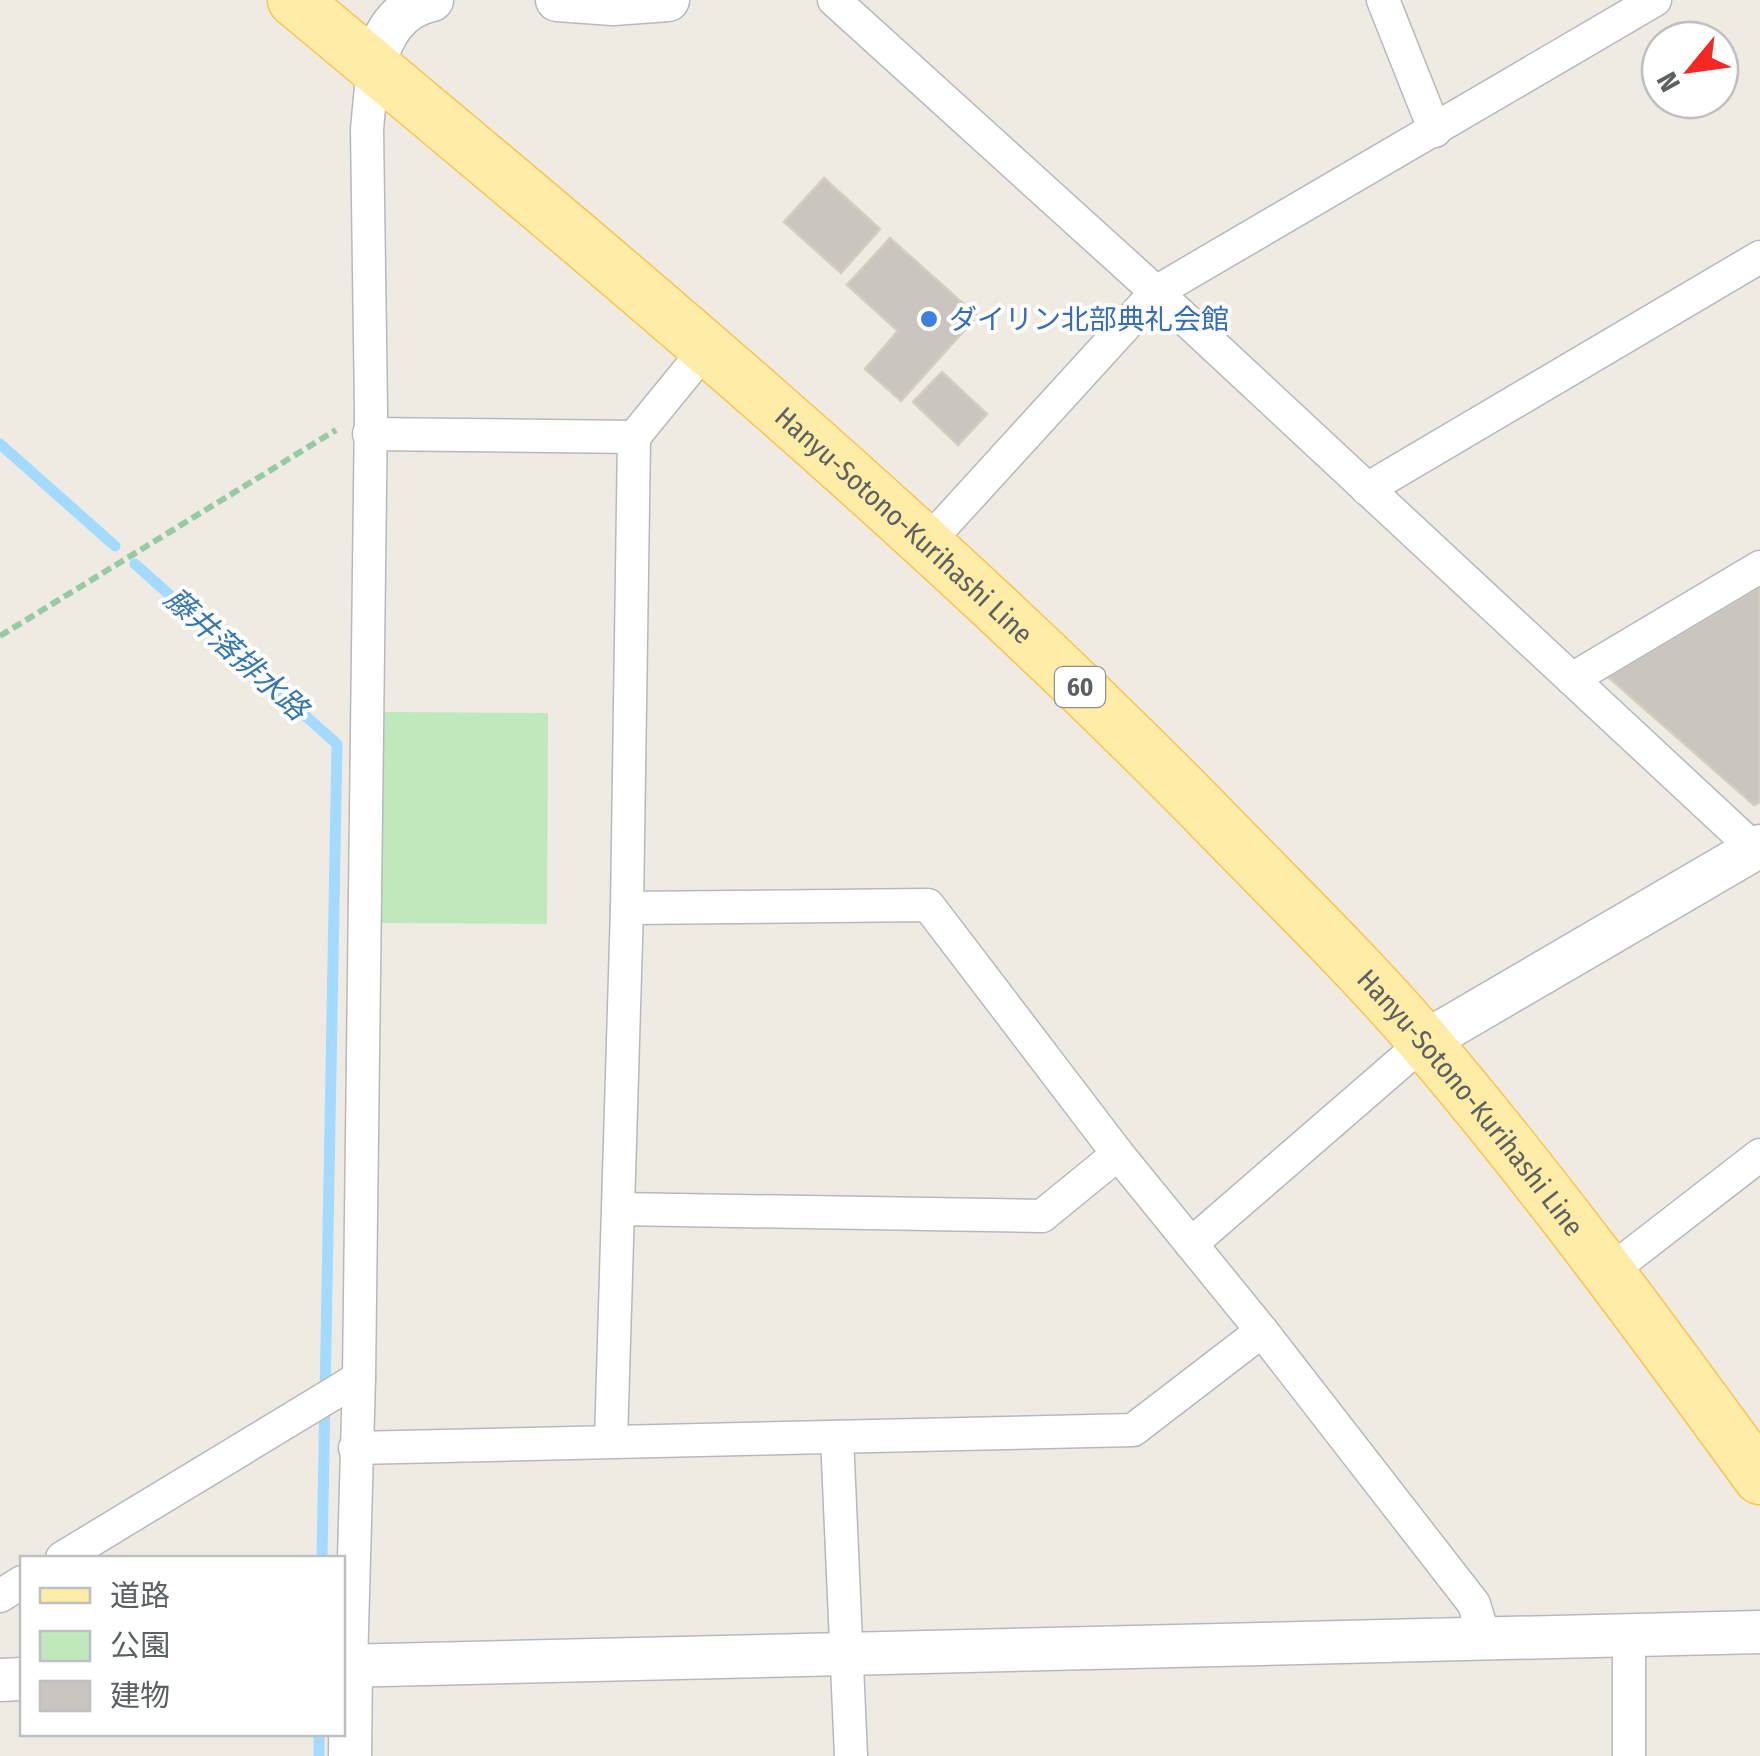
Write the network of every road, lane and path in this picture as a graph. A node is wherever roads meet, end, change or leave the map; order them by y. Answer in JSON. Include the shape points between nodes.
{"nodes":[{"id":1,"x":294,"y":0,"type":"edge"},
{"id":2,"x":432,"y":0,"type":"edge"},
{"id":3,"x":557,"y":0,"type":"edge"},
{"id":4,"x":668,"y":0,"type":"edge"},
{"id":5,"x":834,"y":0,"type":"edge"},
{"id":6,"x":1383,"y":0,"type":"edge"},
{"id":7,"x":1655,"y":0,"type":"edge"},
{"id":8,"x":373,"y":66,"type":"junction"},
{"id":9,"x":1435,"y":131,"type":"junction"},
{"id":10,"x":1760,"y":257,"type":"edge"},
{"id":11,"x":1156,"y":292,"type":"junction"},
{"id":12,"x":705,"y":350,"type":"junction"},
{"id":13,"x":370,"y":421,"type":"junction"},
{"id":14,"x":634,"y":438,"type":"junction"},
{"id":15,"x":1367,"y":488,"type":"junction"},
{"id":16,"x":927,"y":543,"type":"junction"},
{"id":17,"x":1760,"y":568,"type":"edge"},
{"id":18,"x":0,"y":636,"type":"edge"},
{"id":19,"x":1572,"y":679,"type":"junction"},
{"id":20,"x":1758,"y":850,"type":"edge"},
{"id":21,"x":627,"y":908,"type":"junction"},
{"id":22,"x":1424,"y":1042,"type":"junction"},
{"id":23,"x":1118,"y":1154,"type":"junction"},
{"id":24,"x":1760,"y":1155,"type":"edge"},
{"id":25,"x":620,"y":1209,"type":"junction"},
{"id":26,"x":1191,"y":1244,"type":"junction"},
{"id":27,"x":1610,"y":1272,"type":"junction"},
{"id":28,"x":1262,"y":1331,"type":"junction"},
{"id":29,"x":359,"y":1378,"type":"junction"},
{"id":30,"x":837,"y":1436,"type":"junction"},
{"id":31,"x":611,"y":1441,"type":"junction"},
{"id":32,"x":356,"y":1448,"type":"junction"},
{"id":33,"x":1760,"y":1478,"type":"edge"},
{"id":34,"x":65,"y":1556,"type":"edge"},
{"id":35,"x":1760,"y":1632,"type":"edge"},
{"id":36,"x":1629,"y":1636,"type":"junction"},
{"id":37,"x":1484,"y":1640,"type":"junction"},
{"id":38,"x":847,"y":1654,"type":"junction"},
{"id":39,"x":347,"y":1666,"type":"edge"},
{"id":40,"x":350,"y":1756,"type":"edge"},
{"id":41,"x":850,"y":1756,"type":"edge"},
{"id":42,"x":1629,"y":1756,"type":"edge"}],
"edges":[{"from":1,"to":8,"type":"main road","name":"Hanyu-Sotono-Kurihashi Line","number":"60"},
{"from":2,"to":8,"type":"street","via":[[407,9],[389,28]]},
{"from":3,"to":4,"type":"street"},
{"from":5,"to":11,"type":"street"},
{"from":6,"to":9,"type":"street"},
{"from":7,"to":9,"type":"street"},
{"from":8,"to":12,"type":"main road","name":"Hanyu-Sotono-Kurihashi Line","number":"60"},
{"from":8,"to":13,"type":"street","via":[[367,129]]},
{"from":9,"to":11,"type":"street"},
{"from":10,"to":15,"type":"street"},
{"from":11,"to":15,"type":"street"},
{"from":11,"to":16,"type":"street"},
{"from":12,"to":14,"type":"street"},
{"from":12,"to":16,"type":"main road","name":"Hanyu-Sotono-Kurihashi Line","number":"60"},
{"from":13,"to":14,"type":"street"},
{"from":13,"to":18,"type":"path"},
{"from":13,"to":29,"type":"street"},
{"from":14,"to":21,"type":"street"},
{"from":15,"to":19,"type":"street"},
{"from":16,"to":22,"type":"main road","name":"Hanyu-Sotono-Kurihashi Line","number":"60","via":[[1131,735]]},
{"from":17,"to":19,"type":"street"},
{"from":19,"to":20,"type":"street"},
{"from":20,"to":22,"type":"street"},
{"from":21,"to":23,"type":"street","via":[[928,905]]},
{"from":21,"to":25,"type":"street"},
{"from":22,"to":26,"type":"street"},
{"from":22,"to":27,"type":"main road","name":"Hanyu-Sotono-Kurihashi Line","number":"60"},
{"from":23,"to":25,"type":"street","via":[[1042,1216]]},
{"from":23,"to":26,"type":"street"},
{"from":24,"to":27,"type":"street"},
{"from":25,"to":31,"type":"street"},
{"from":26,"to":28,"type":"street"},
{"from":27,"to":33,"type":"main road","name":"Hanyu-Sotono-Kurihashi Line","number":"60"},
{"from":28,"to":30,"type":"street","via":[[1133,1430]]},
{"from":28,"to":37,"type":"street","via":[[1474,1604]]},
{"from":29,"to":32,"type":"street"},
{"from":29,"to":34,"type":"street"},
{"from":30,"to":31,"type":"street"},
{"from":30,"to":38,"type":"street"},
{"from":31,"to":32,"type":"street"},
{"from":32,"to":39,"type":"street"},
{"from":35,"to":36,"type":"street"},
{"from":36,"to":37,"type":"street"},
{"from":36,"to":42,"type":"street"},
{"from":37,"to":38,"type":"street"},
{"from":38,"to":39,"type":"street"},
{"from":38,"to":41,"type":"street"},
{"from":39,"to":40,"type":"street"}]}
